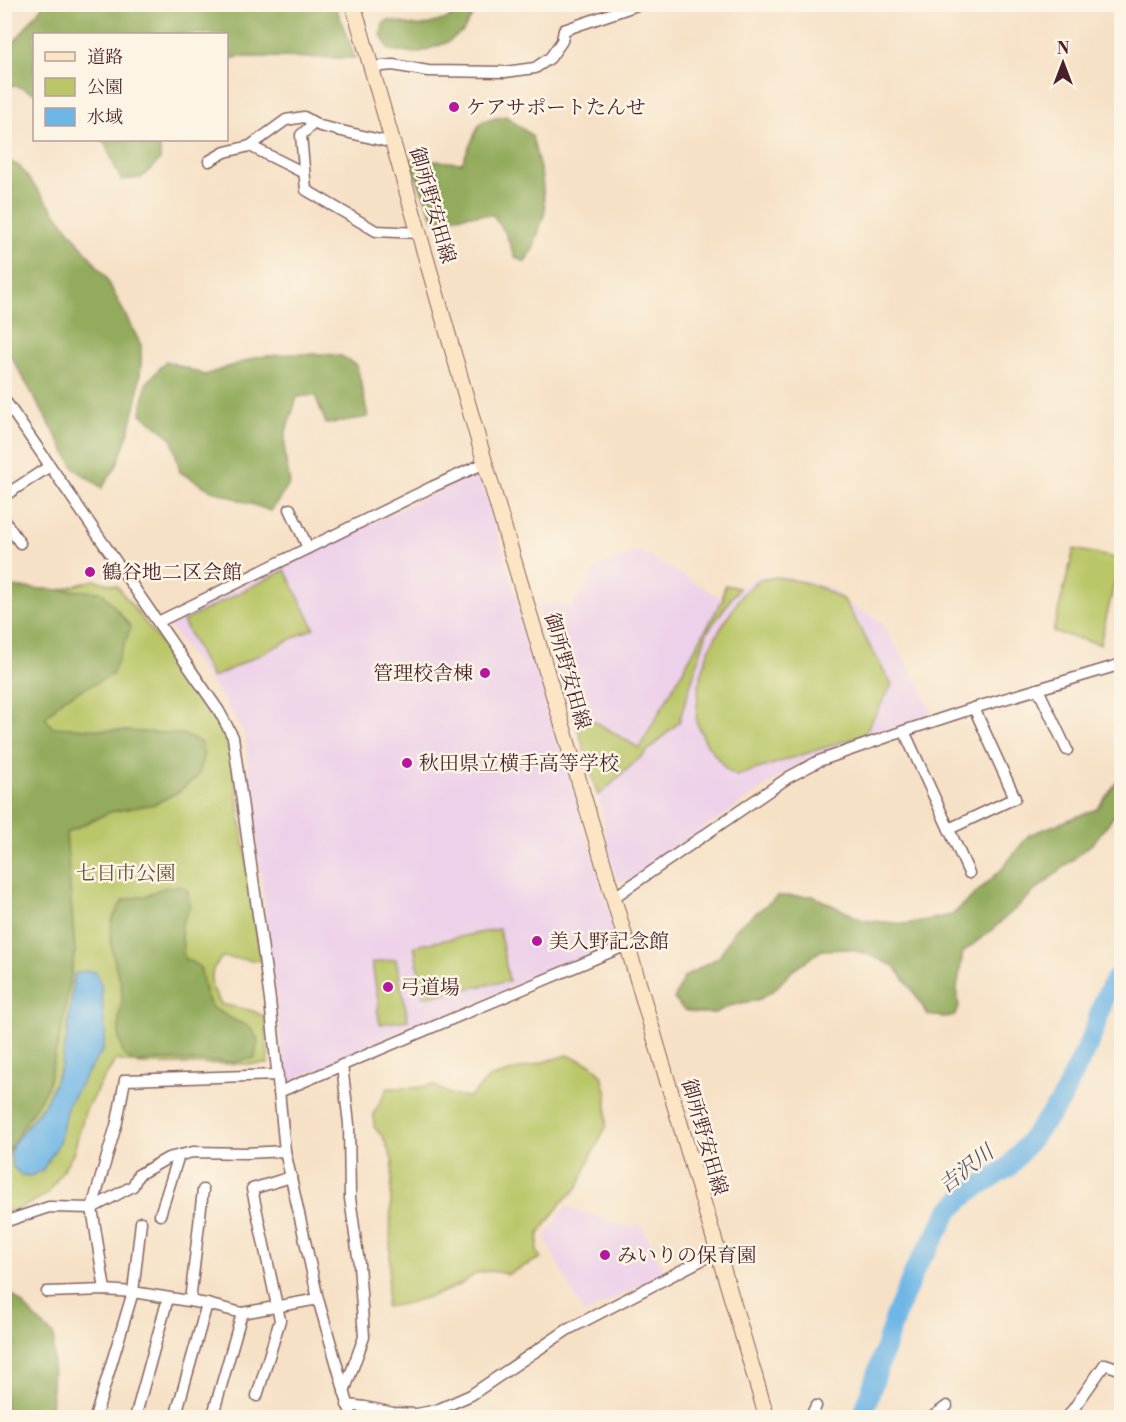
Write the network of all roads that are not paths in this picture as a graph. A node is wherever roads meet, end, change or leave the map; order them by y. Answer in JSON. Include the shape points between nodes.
{"nodes":[{"id":1,"x":353,"y":4,"type":"edge"},
{"id":2,"x":640,"y":4,"type":"edge"},
{"id":3,"x":372,"y":67,"type":"junction"},
{"id":4,"x":314,"y":123,"type":"junction"},
{"id":5,"x":393,"y":143,"type":"junction"},
{"id":6,"x":250,"y":146,"type":"junction"},
{"id":7,"x":209,"y":160,"type":"dead end"},
{"id":8,"x":304,"y":172,"type":"junction"},
{"id":9,"x":419,"y":233,"type":"junction"},
{"id":10,"x":4,"y":399,"type":"edge"},
{"id":11,"x":485,"y":463,"type":"junction"},
{"id":12,"x":50,"y":466,"type":"junction"},
{"id":13,"x":4,"y":496,"type":"edge"},
{"id":14,"x":290,"y":509,"type":"dead end"},
{"id":15,"x":4,"y":520,"type":"edge"},
{"id":16,"x":20,"y":543,"type":"dead end"},
{"id":17,"x":308,"y":548,"type":"junction"},
{"id":18,"x":158,"y":622,"type":"junction"},
{"id":19,"x":1122,"y":664,"type":"edge"},
{"id":20,"x":1038,"y":689,"type":"junction"},
{"id":21,"x":974,"y":708,"type":"junction"},
{"id":22,"x":904,"y":731,"type":"junction"},
{"id":23,"x":1068,"y":750,"type":"dead end"},
{"id":24,"x":949,"y":829,"type":"junction"},
{"id":25,"x":969,"y":873,"type":"dead end"},
{"id":26,"x":613,"y":898,"type":"junction"},
{"id":27,"x":627,"y":945,"type":"junction"},
{"id":28,"x":342,"y":1065,"type":"junction"},
{"id":29,"x":278,"y":1074,"type":"junction"},
{"id":30,"x":279,"y":1092,"type":"junction"},
{"id":31,"x":285,"y":1151,"type":"junction"},
{"id":32,"x":179,"y":1155,"type":"junction"},
{"id":33,"x":291,"y":1177,"type":"junction"},
{"id":34,"x":203,"y":1190,"type":"dead end"},
{"id":35,"x":92,"y":1208,"type":"junction"},
{"id":36,"x":160,"y":1215,"type":"dead end"},
{"id":37,"x":4,"y":1221,"type":"edge"},
{"id":38,"x":141,"y":1222,"type":"dead end"},
{"id":39,"x":717,"y":1252,"type":"junction"},
{"id":40,"x":105,"y":1290,"type":"junction"},
{"id":41,"x":47,"y":1292,"type":"dead end"},
{"id":42,"x":133,"y":1292,"type":"junction"},
{"id":43,"x":168,"y":1298,"type":"junction"},
{"id":44,"x":318,"y":1299,"type":"junction"},
{"id":45,"x":190,"y":1302,"type":"junction"},
{"id":46,"x":207,"y":1304,"type":"junction"},
{"id":47,"x":277,"y":1307,"type":"junction"},
{"id":48,"x":242,"y":1313,"type":"junction"},
{"id":49,"x":1122,"y":1370,"type":"edge"},
{"id":50,"x":344,"y":1392,"type":"junction"},
{"id":51,"x":257,"y":1396,"type":"dead end"},
{"id":52,"x":347,"y":1405,"type":"junction"},
{"id":53,"x":816,"y":1406,"type":"dead end"},
{"id":54,"x":947,"y":1406,"type":"dead end"},
{"id":55,"x":95,"y":1418,"type":"edge"},
{"id":56,"x":135,"y":1418,"type":"edge"},
{"id":57,"x":175,"y":1418,"type":"edge"},
{"id":58,"x":212,"y":1418,"type":"edge"},
{"id":59,"x":352,"y":1418,"type":"edge"},
{"id":60,"x":767,"y":1418,"type":"edge"},
{"id":61,"x":810,"y":1418,"type":"edge"},
{"id":62,"x":931,"y":1418,"type":"edge"},
{"id":63,"x":1067,"y":1418,"type":"edge"}],
"edges":[{"from":1,"to":3,"type":"main road","name":"御所野安田線"},
{"from":2,"to":3,"type":"street","via":[[564,30],[562,41],[550,58],[535,68],[505,72]]},
{"from":3,"to":5,"type":"main road","name":"御所野安田線"},
{"from":4,"to":5,"type":"street"},
{"from":4,"to":6,"type":"street","via":[[304,117],[286,120]]},
{"from":4,"to":8,"type":"street","via":[[301,135]]},
{"from":5,"to":9,"type":"main road","name":"御所野安田線"},
{"from":6,"to":7,"type":"street"},
{"from":6,"to":8,"type":"street"},
{"from":8,"to":9,"type":"street","via":[[306,190],[376,231]]},
{"from":9,"to":11,"type":"main road","name":"御所野安田線"},
{"from":10,"to":12,"type":"street"},
{"from":11,"to":17,"type":"street"},
{"from":11,"to":26,"type":"main road","name":"御所野安田線"},
{"from":12,"to":13,"type":"street"},
{"from":12,"to":18,"type":"street"},
{"from":14,"to":17,"type":"street"},
{"from":15,"to":16,"type":"street"},
{"from":17,"to":18,"type":"street"},
{"from":18,"to":29,"type":"street","via":[[233,737]]},
{"from":19,"to":20,"type":"street"},
{"from":20,"to":21,"type":"street"},
{"from":20,"to":23,"type":"street"},
{"from":21,"to":22,"type":"street"},
{"from":21,"to":24,"type":"street","via":[[1015,798]]},
{"from":22,"to":24,"type":"street"},
{"from":22,"to":26,"type":"street","via":[[819,761],[789,777]]},
{"from":24,"to":25,"type":"street"},
{"from":26,"to":27,"type":"main road","name":"御所野安田線"},
{"from":27,"to":28,"type":"street"},
{"from":27,"to":39,"type":"main road","name":"御所野安田線"},
{"from":28,"to":30,"type":"street"},
{"from":28,"to":50,"type":"street","via":[[364,1337]]},
{"from":29,"to":30,"type":"street"},
{"from":29,"to":35,"type":"street","via":[[125,1080]]},
{"from":30,"to":31,"type":"street"},
{"from":31,"to":32,"type":"street"},
{"from":31,"to":33,"type":"street"},
{"from":32,"to":35,"type":"street","via":[[138,1175],[134,1186]]},
{"from":32,"to":36,"type":"street"},
{"from":33,"to":44,"type":"street"},
{"from":33,"to":47,"type":"street","via":[[252,1189]]},
{"from":34,"to":45,"type":"street"},
{"from":35,"to":37,"type":"street","via":[[49,1207]]},
{"from":35,"to":40,"type":"street"},
{"from":38,"to":42,"type":"street"},
{"from":39,"to":52,"type":"street","via":[[567,1330],[471,1395],[437,1410],[393,1413]]},
{"from":39,"to":60,"type":"main road","name":"御所野安田線"},
{"from":40,"to":41,"type":"street"},
{"from":40,"to":42,"type":"street"},
{"from":42,"to":43,"type":"street"},
{"from":42,"to":55,"type":"street"},
{"from":43,"to":45,"type":"street"},
{"from":43,"to":56,"type":"street"},
{"from":44,"to":47,"type":"street"},
{"from":44,"to":50,"type":"street"},
{"from":45,"to":46,"type":"street"},
{"from":46,"to":48,"type":"street"},
{"from":46,"to":57,"type":"street"},
{"from":47,"to":48,"type":"street"},
{"from":47,"to":51,"type":"street","via":[[280,1320]]},
{"from":48,"to":58,"type":"street"},
{"from":49,"to":63,"type":"street","via":[[1105,1364]]},
{"from":50,"to":52,"type":"street"},
{"from":52,"to":59,"type":"street"},
{"from":53,"to":61,"type":"street"},
{"from":54,"to":62,"type":"street"}]}
